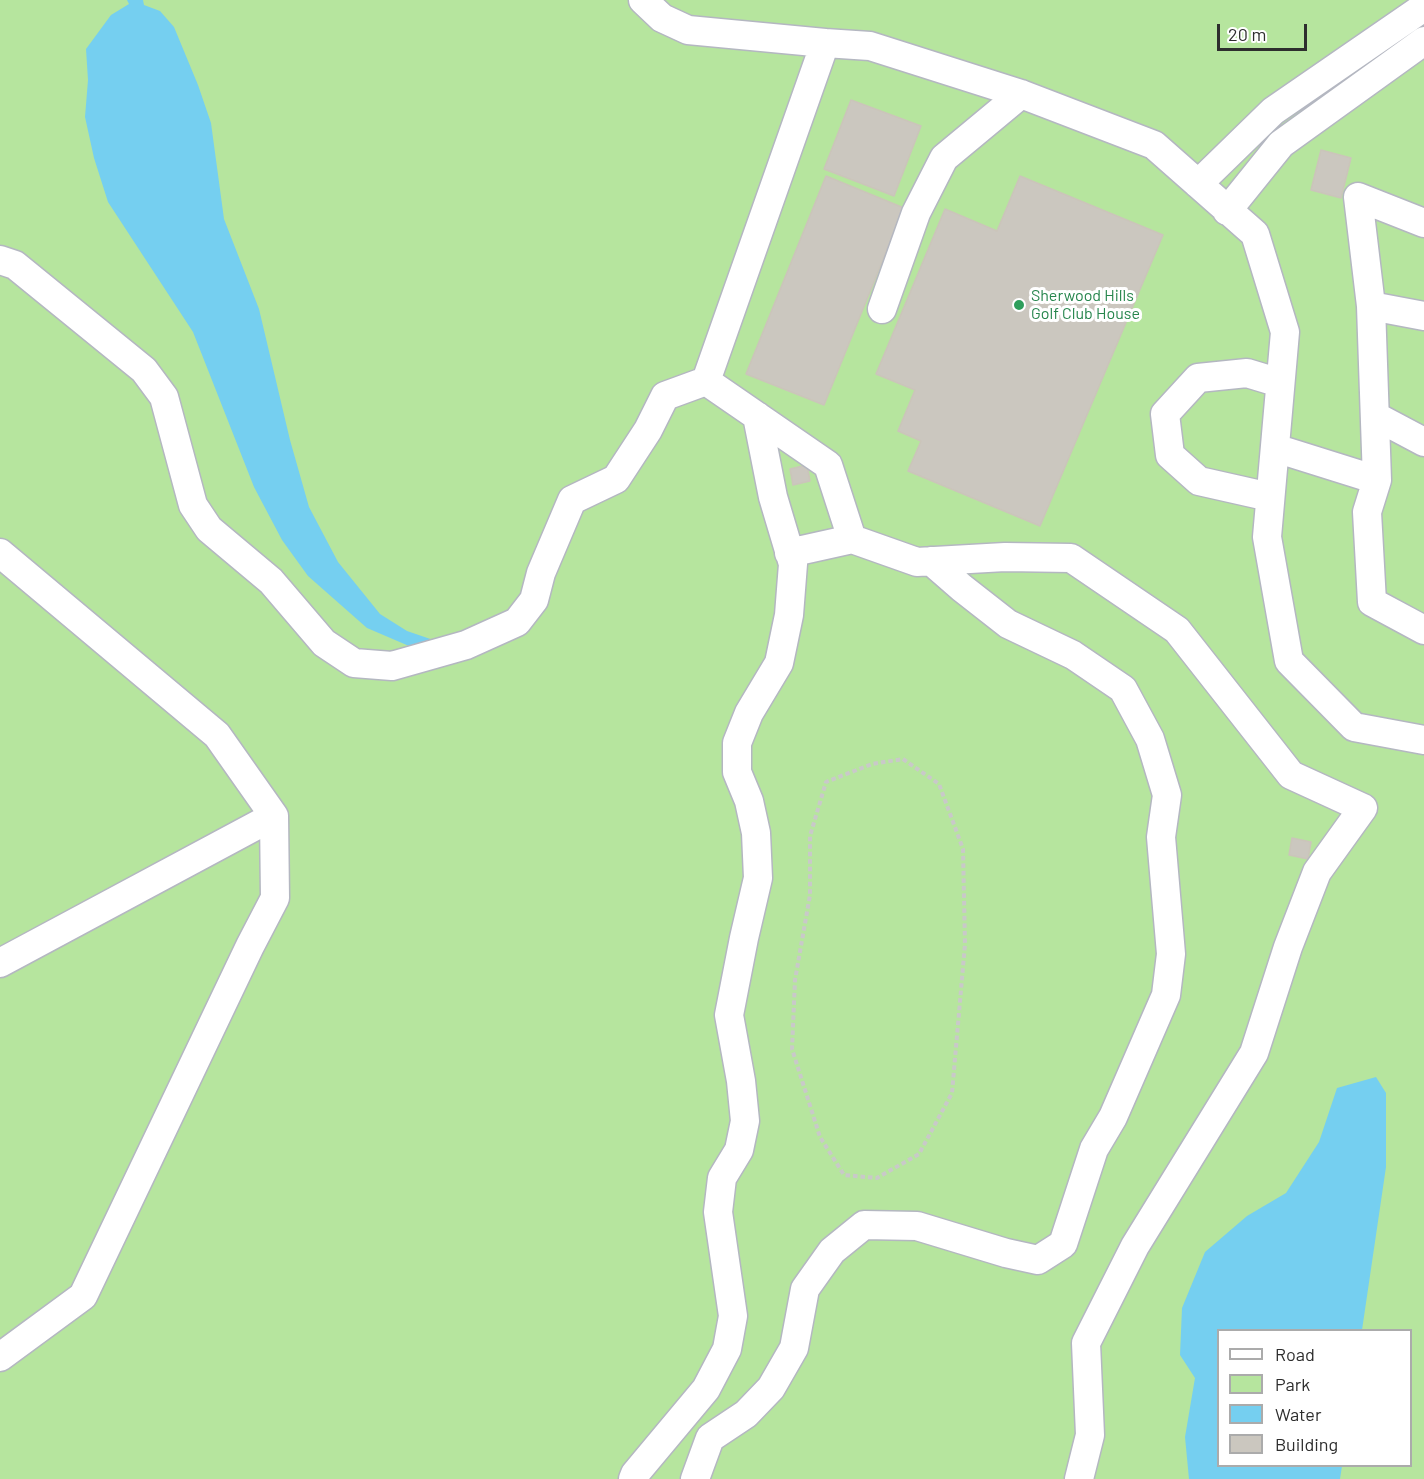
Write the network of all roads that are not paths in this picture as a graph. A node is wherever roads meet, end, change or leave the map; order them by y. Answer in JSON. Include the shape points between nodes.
{"nodes":[{"id":1,"x":643,"y":0,"type":"edge"},
{"id":2,"x":1424,"y":7,"type":"edge"},
{"id":3,"x":1424,"y":41,"type":"edge"},
{"id":4,"x":825,"y":43,"type":"junction"},
{"id":5,"x":1021,"y":94,"type":"junction"},
{"id":6,"x":1198,"y":184,"type":"junction"},
{"id":7,"x":1227,"y":211,"type":"junction"},
{"id":8,"x":1424,"y":223,"type":"edge"},
{"id":9,"x":0,"y":260,"type":"edge"},
{"id":10,"x":1371,"y":306,"type":"junction"},
{"id":11,"x":882,"y":309,"type":"dead end"},
{"id":12,"x":1424,"y":316,"type":"edge"},
{"id":13,"x":706,"y":381,"type":"junction"},
{"id":14,"x":1280,"y":382,"type":"junction"},
{"id":15,"x":757,"y":416,"type":"junction"},
{"id":16,"x":1375,"y":416,"type":"junction"},
{"id":17,"x":1424,"y":442,"type":"edge"},
{"id":18,"x":1275,"y":448,"type":"junction"},
{"id":19,"x":1377,"y":480,"type":"junction"},
{"id":20,"x":1270,"y":497,"type":"junction"},
{"id":21,"x":852,"y":538,"type":"junction"},
{"id":22,"x":0,"y":553,"type":"edge"},
{"id":23,"x":789,"y":553,"type":"junction"},
{"id":24,"x":931,"y":561,"type":"junction"},
{"id":25,"x":1424,"y":630,"type":"edge"},
{"id":26,"x":1424,"y":740,"type":"edge"},
{"id":27,"x":274,"y":816,"type":"junction"},
{"id":28,"x":0,"y":963,"type":"edge"},
{"id":29,"x":0,"y":1357,"type":"edge"},
{"id":30,"x":633,"y":1479,"type":"edge"},
{"id":31,"x":695,"y":1479,"type":"edge"},
{"id":32,"x":1079,"y":1479,"type":"edge"}],
"edges":[{"from":1,"to":4,"type":"street","via":[[662,18],[688,30]]},
{"from":2,"to":6,"type":"street","via":[[1273,111]]},
{"from":3,"to":7,"type":"street","via":[[1281,144]]},
{"from":4,"to":5,"type":"street","via":[[870,46]]},
{"from":4,"to":13,"type":"street"},
{"from":5,"to":6,"type":"street","via":[[1154,145]]},
{"from":5,"to":11,"type":"street","via":[[944,158],[916,213]]},
{"from":6,"to":7,"type":"street"},
{"from":7,"to":14,"type":"street","via":[[1255,234],[1285,332]]},
{"from":8,"to":10,"type":"street","via":[[1358,197]]},
{"from":9,"to":13,"type":"street","via":[[15,265],[144,370],[164,397],[193,505],[209,529],[271,580],[324,643],[354,663],[392,666],[466,645],[517,621],[534,600],[541,573],[572,500],[616,479],[665,396]]},
{"from":10,"to":12,"type":"street"},
{"from":10,"to":16,"type":"street"},
{"from":13,"to":15,"type":"street"},
{"from":14,"to":18,"type":"street"},
{"from":14,"to":20,"type":"street","via":[[1247,373],[1198,378],[1165,414],[1170,455],[1198,481]]},
{"from":15,"to":21,"type":"street","via":[[828,465]]},
{"from":15,"to":23,"type":"street"},
{"from":16,"to":17,"type":"street"},
{"from":16,"to":19,"type":"street"},
{"from":18,"to":19,"type":"street"},
{"from":18,"to":20,"type":"street"},
{"from":19,"to":25,"type":"street","via":[[1367,512],[1372,602]]},
{"from":20,"to":26,"type":"street","via":[[1267,537],[1289,661],[1354,727]]},
{"from":21,"to":23,"type":"street"},
{"from":21,"to":24,"type":"street","via":[[917,562]]},
{"from":22,"to":27,"type":"street","via":[[216,735]]},
{"from":23,"to":30,"type":"street","via":[[793,564],[789,615],[779,663],[749,713],[737,742],[737,772],[756,833],[758,878],[729,1015],[745,1121],[739,1150],[722,1178],[718,1212],[733,1316],[727,1349],[706,1389]]},
{"from":24,"to":31,"type":"street","via":[[1008,624],[1073,655],[1124,689],[1150,739],[1167,795],[1161,837],[1171,954],[1166,995],[1113,1117],[1094,1149],[1063,1244],[1038,1260],[917,1226],[864,1225],[832,1251],[805,1289],[794,1348],[771,1388],[746,1414],[710,1438]]},
{"from":24,"to":32,"type":"street","via":[[1071,558],[1177,630],[1291,775],[1363,808],[1317,872],[1254,1053],[1135,1246],[1086,1343],[1090,1435]]},
{"from":27,"to":28,"type":"street"},
{"from":27,"to":29,"type":"street","via":[[275,898],[83,1296]]}]}
